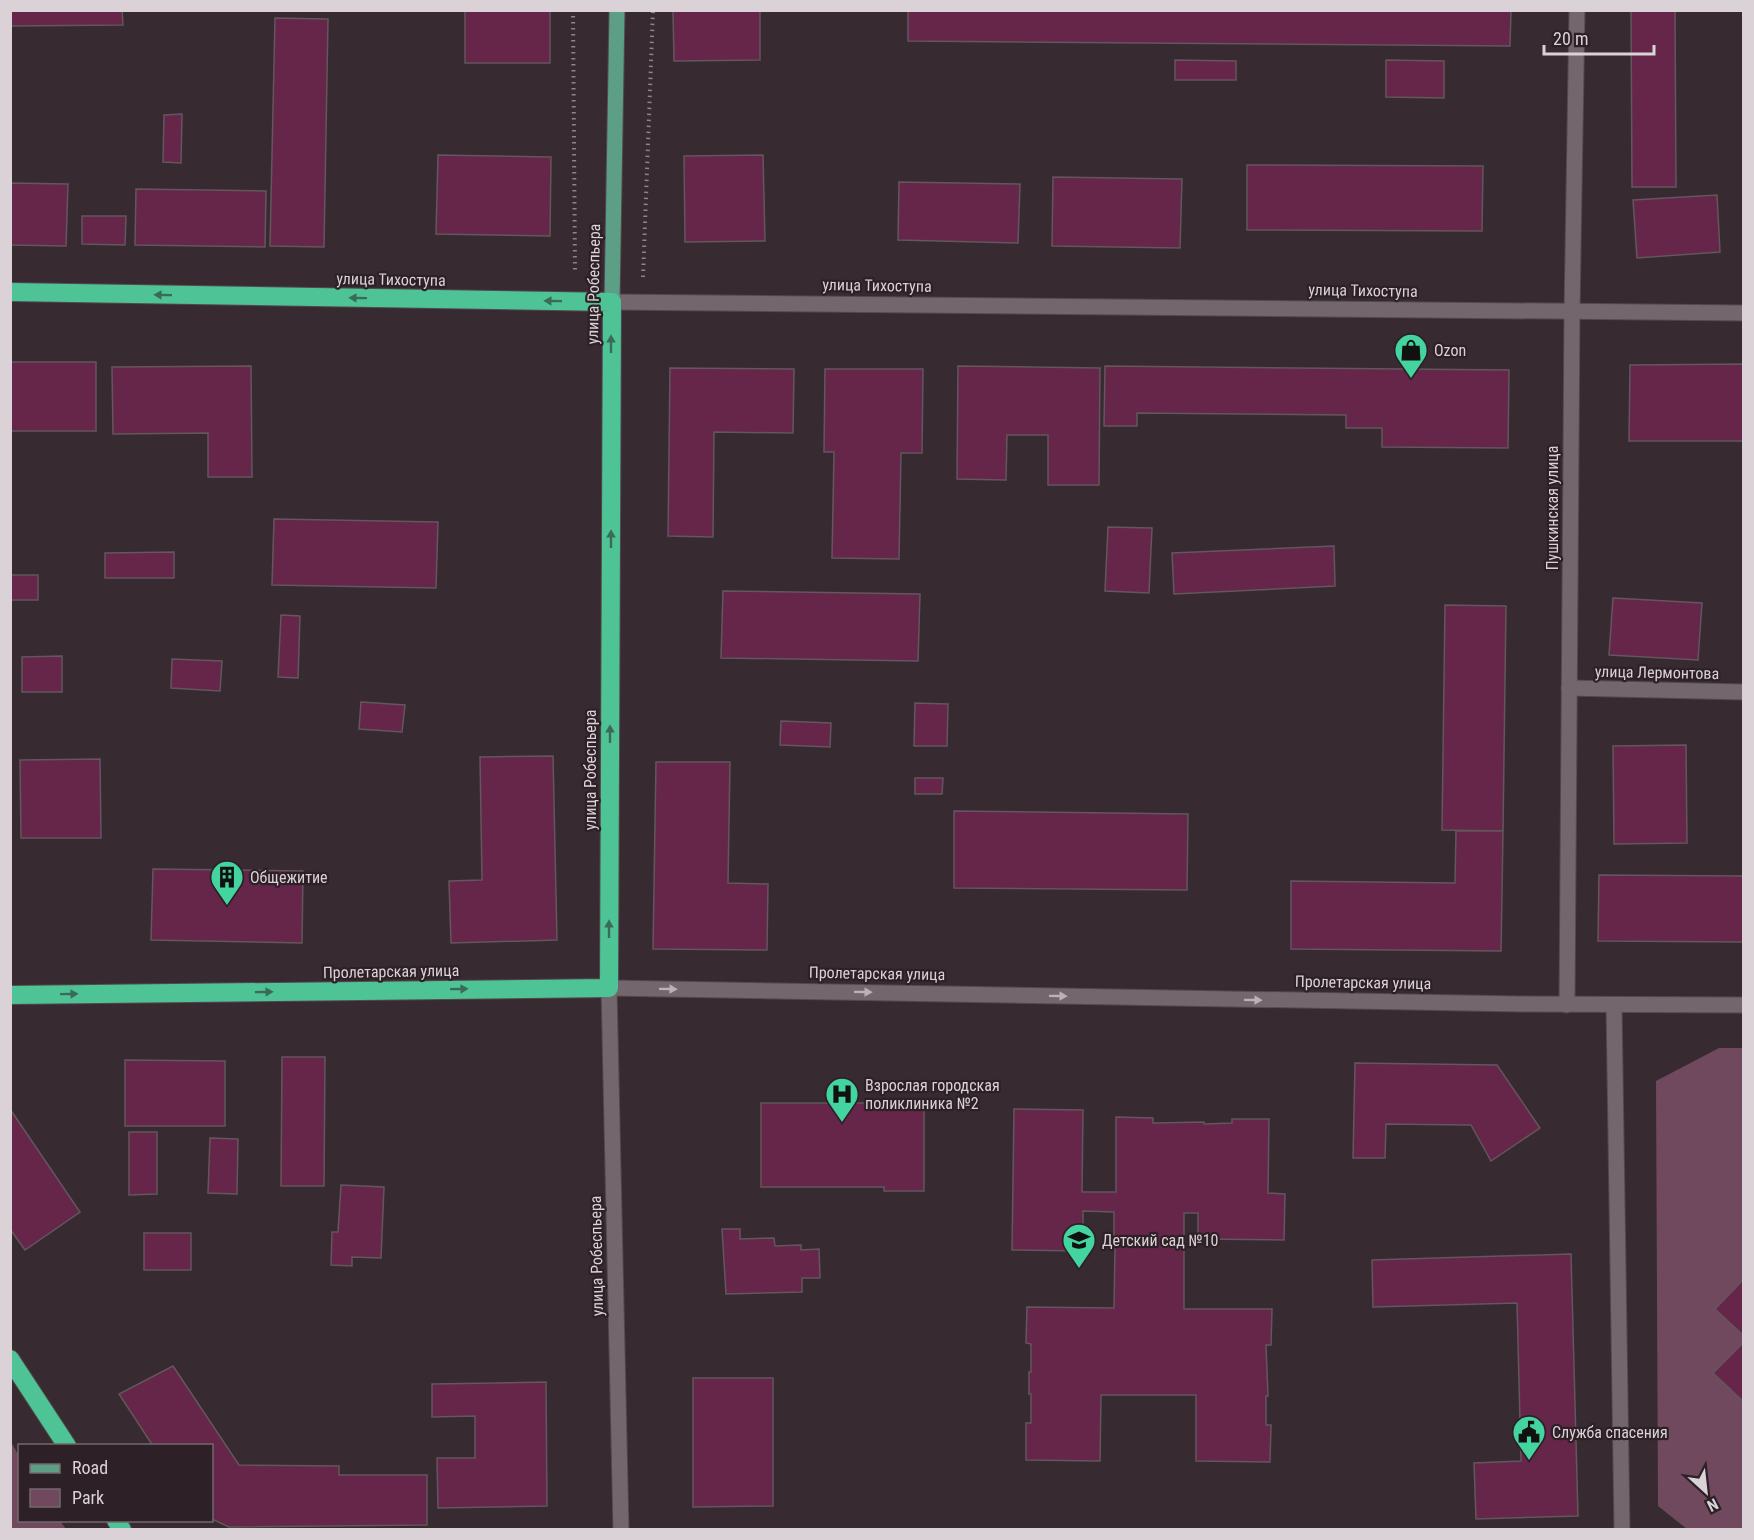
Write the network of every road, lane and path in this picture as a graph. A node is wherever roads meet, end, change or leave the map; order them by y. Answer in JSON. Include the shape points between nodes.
{"nodes":[{"id":1,"x":573,"y":10,"type":"edge"},
{"id":2,"x":617,"y":10,"type":"edge"},
{"id":3,"x":653,"y":10,"type":"edge"},
{"id":4,"x":1577,"y":10,"type":"edge"},
{"id":5,"x":10,"y":292,"type":"edge"},
{"id":6,"x":576,"y":301,"type":"junction"},
{"id":7,"x":612,"y":302,"type":"junction"},
{"id":8,"x":642,"y":302,"type":"junction"},
{"id":9,"x":1572,"y":312,"type":"junction"},
{"id":10,"x":1743,"y":313,"type":"edge"},
{"id":11,"x":1569,"y":688,"type":"junction"},
{"id":12,"x":1743,"y":692,"type":"edge"},
{"id":13,"x":609,"y":988,"type":"junction"},
{"id":14,"x":10,"y":995,"type":"edge"},
{"id":15,"x":1567,"y":1005,"type":"junction"},
{"id":16,"x":1614,"y":1005,"type":"junction"},
{"id":17,"x":1743,"y":1005,"type":"edge"},
{"id":18,"x":10,"y":1359,"type":"edge"},
{"id":19,"x":66,"y":1444,"type":"edge"},
{"id":20,"x":621,"y":1530,"type":"edge"},
{"id":21,"x":1622,"y":1530,"type":"edge"}],
"edges":[{"from":1,"to":6,"type":"path"},
{"from":2,"to":7,"type":"main road","name":"улица Робеспьера"},
{"from":3,"to":8,"type":"path"},
{"from":4,"to":9,"type":"street","name":"Пушкинская улица"},
{"from":6,"to":5,"type":"highway","name":"улица Тихоступа","one_way":true},
{"from":6,"to":7,"type":"highway","name":"улица Тихоступа"},
{"from":7,"to":8,"type":"street","name":"улица Тихоступа"},
{"from":13,"to":7,"type":"highway","name":"улица Робеспьера","one_way":true},
{"from":8,"to":9,"type":"street","name":"улица Тихоступа"},
{"from":9,"to":10,"type":"street","name":"улица Тихоступа"},
{"from":9,"to":11,"type":"street","name":"Пушкинская улица"},
{"from":11,"to":12,"type":"street","name":"улица Лермонтова"},
{"from":11,"to":15,"type":"street","name":"Пушкинская улица"},
{"from":14,"to":13,"type":"highway","name":"Пролетарская улица","one_way":true},
{"from":13,"to":15,"type":"street","name":"Пролетарская улица","one_way":true},
{"from":13,"to":20,"type":"street","name":"улица Робеспьера"},
{"from":15,"to":16,"type":"street","name":"Пролетарская улица"},
{"from":16,"to":17,"type":"street","name":"Пролетарская улица"},
{"from":16,"to":21,"type":"street"},
{"from":18,"to":19,"type":"highway"}]}
